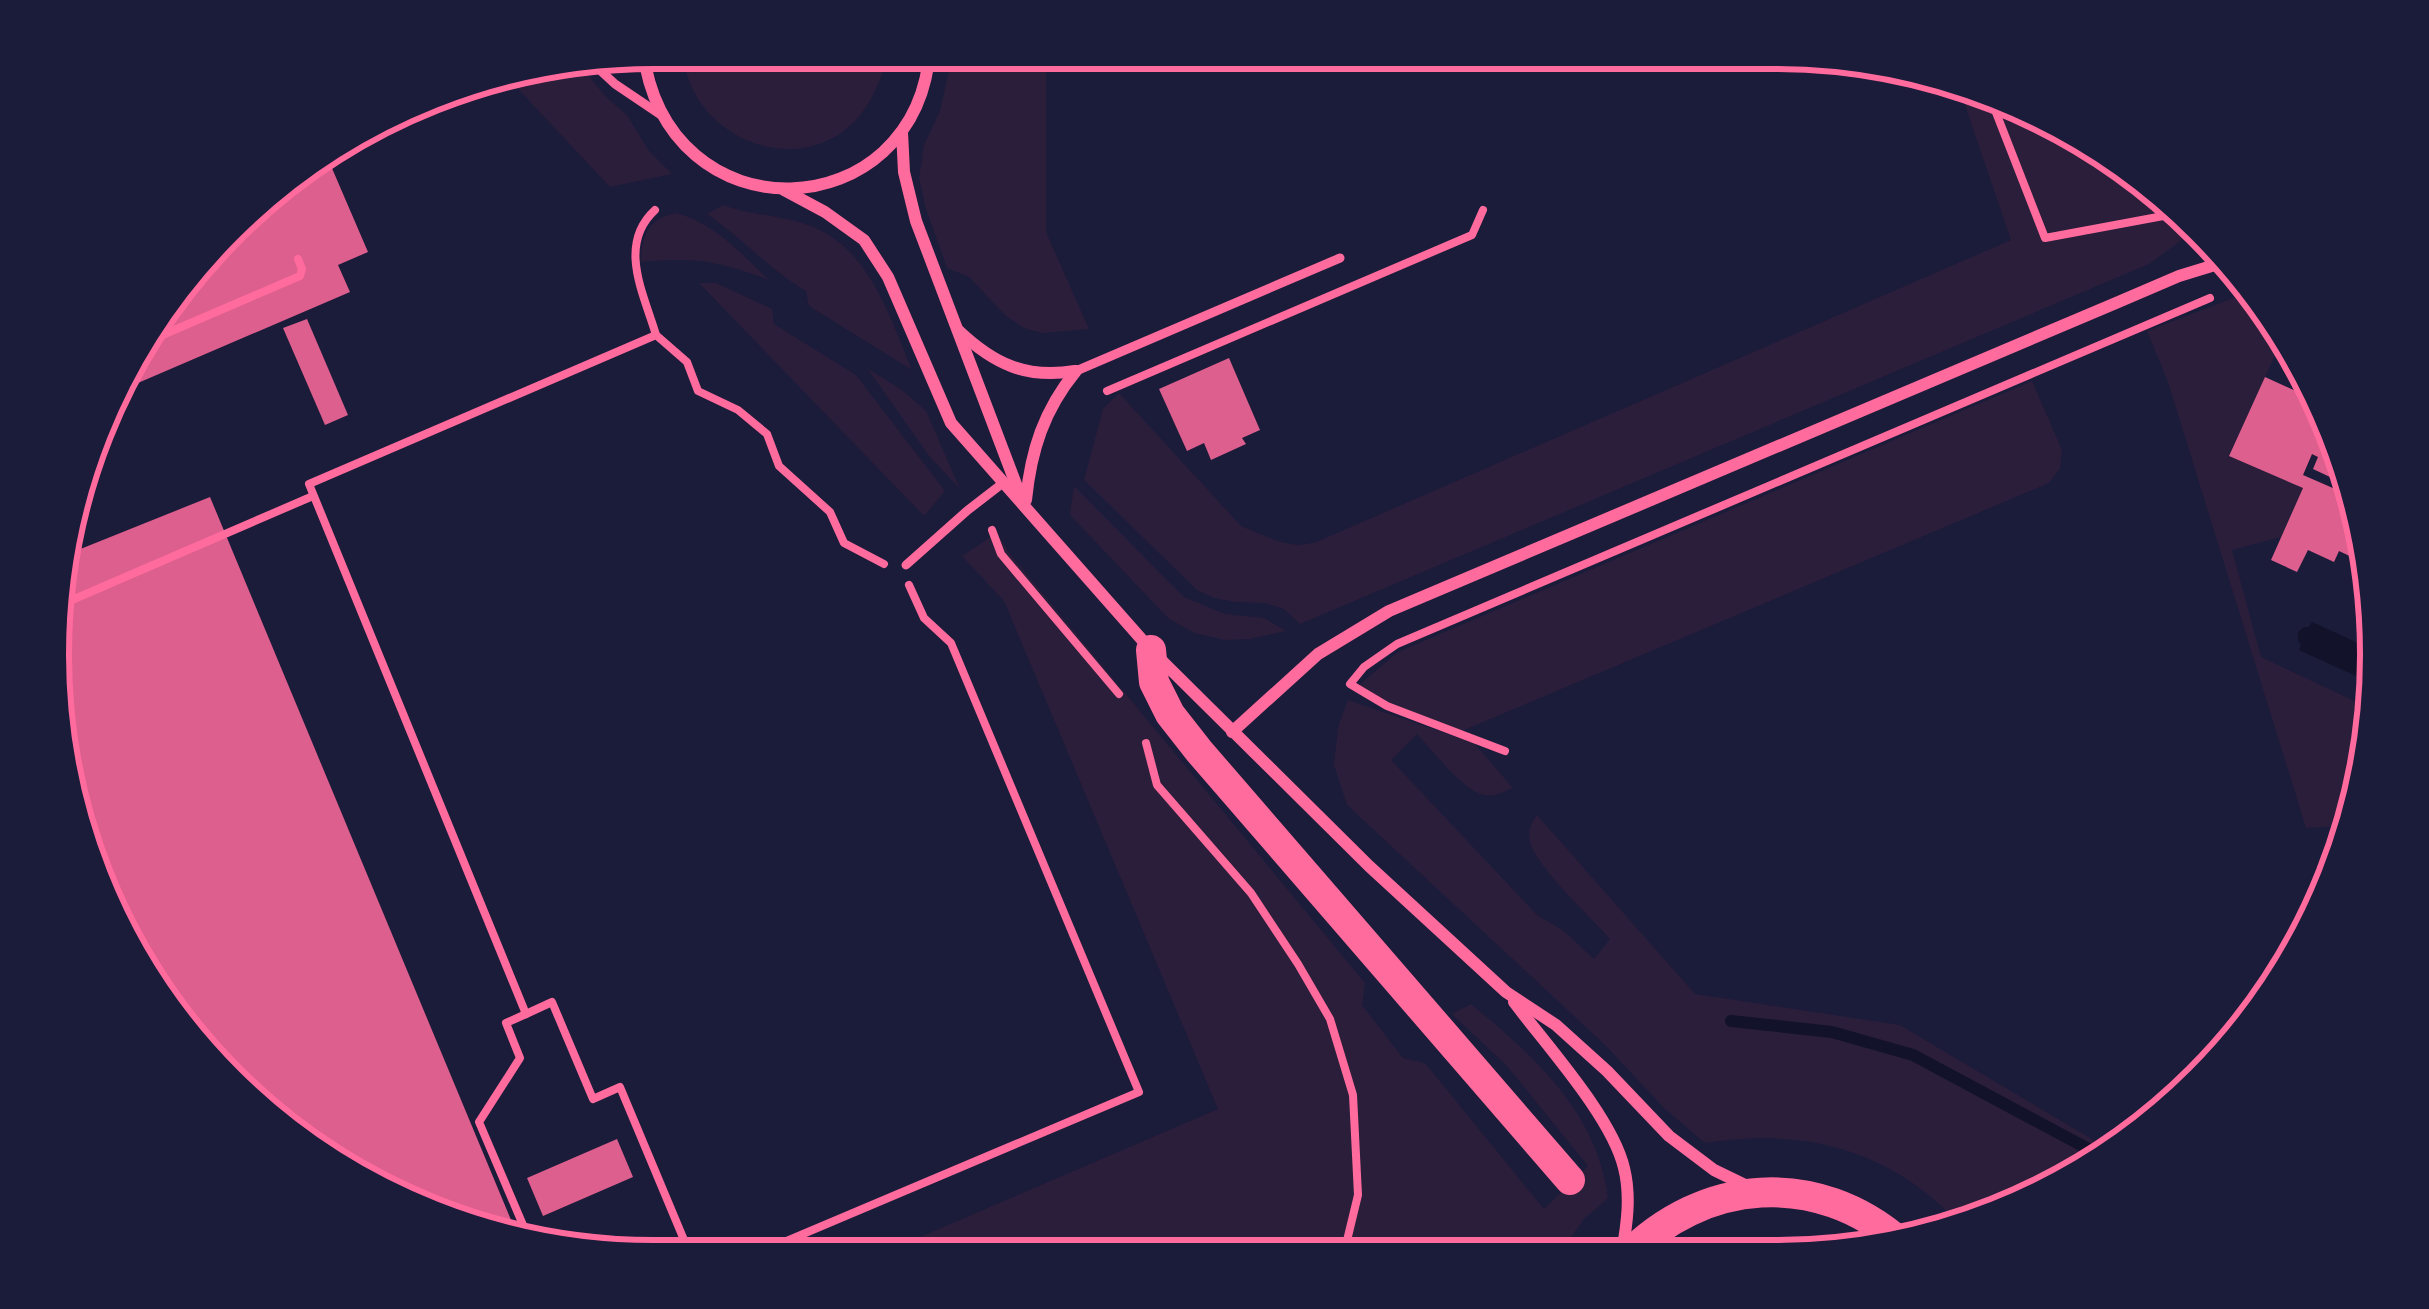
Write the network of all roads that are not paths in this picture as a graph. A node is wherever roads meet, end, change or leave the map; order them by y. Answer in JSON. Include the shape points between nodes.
{"nodes":[{"id":1,"x":646,"y":69,"type":"edge"},
{"id":2,"x":928,"y":69,"type":"edge"},
{"id":3,"x":601,"y":72,"type":"edge"},
{"id":4,"x":661,"y":115,"type":"junction"},
{"id":5,"x":902,"y":132,"type":"junction"},
{"id":6,"x":784,"y":190,"type":"junction"},
{"id":7,"x":1340,"y":258,"type":"dead end"},
{"id":8,"x":2213,"y":266,"type":"edge"},
{"id":9,"x":957,"y":330,"type":"junction"},
{"id":10,"x":1076,"y":371,"type":"junction"},
{"id":11,"x":1003,"y":483,"type":"junction"},
{"id":12,"x":1025,"y":507,"type":"junction"},
{"id":13,"x":906,"y":565,"type":"dead end"},
{"id":14,"x":1151,"y":650,"type":"junction"},
{"id":15,"x":1232,"y":732,"type":"junction"},
{"id":16,"x":1506,"y":992,"type":"junction"},
{"id":17,"x":1570,"y":1180,"type":"dead end"},
{"id":18,"x":1759,"y":1192,"type":"junction"},
{"id":19,"x":1886,"y":1229,"type":"edge"},
{"id":20,"x":1626,"y":1240,"type":"edge"},
{"id":21,"x":1642,"y":1240,"type":"edge"}],
"edges":[{"from":1,"to":4,"type":"street"},
{"from":2,"to":5,"type":"street"},
{"from":3,"to":4,"type":"lane"},
{"from":4,"to":6,"type":"street","via":[[712,168]]},
{"from":5,"to":6,"type":"street","via":[[870,164],[829,184]]},
{"from":5,"to":9,"type":"street","via":[[916,221]]},
{"from":6,"to":11,"type":"street","via":[[864,241],[951,423]]},
{"from":7,"to":10,"type":"lane"},
{"from":8,"to":15,"type":"street","via":[[1389,611],[1318,654]]},
{"from":9,"to":10,"type":"street","via":[[1011,366],[1049,375]]},
{"from":9,"to":12,"type":"street"},
{"from":10,"to":12,"type":"street","via":[[1034,444]]},
{"from":11,"to":12,"type":"street"},
{"from":11,"to":13,"type":"lane"},
{"from":12,"to":14,"type":"street"},
{"from":14,"to":15,"type":"street"},
{"from":14,"to":17,"type":"main road","via":[[1169,714],[1199,752]]},
{"from":15,"to":16,"type":"street"},
{"from":16,"to":18,"type":"street","via":[[1556,1025],[1669,1136]]},
{"from":16,"to":20,"type":"street","via":[[1598,1111],[1624,1165]]},
{"from":18,"to":19,"type":"main road","via":[[1835,1203]]},
{"from":18,"to":21,"type":"main road","via":[[1683,1212]]}]}
